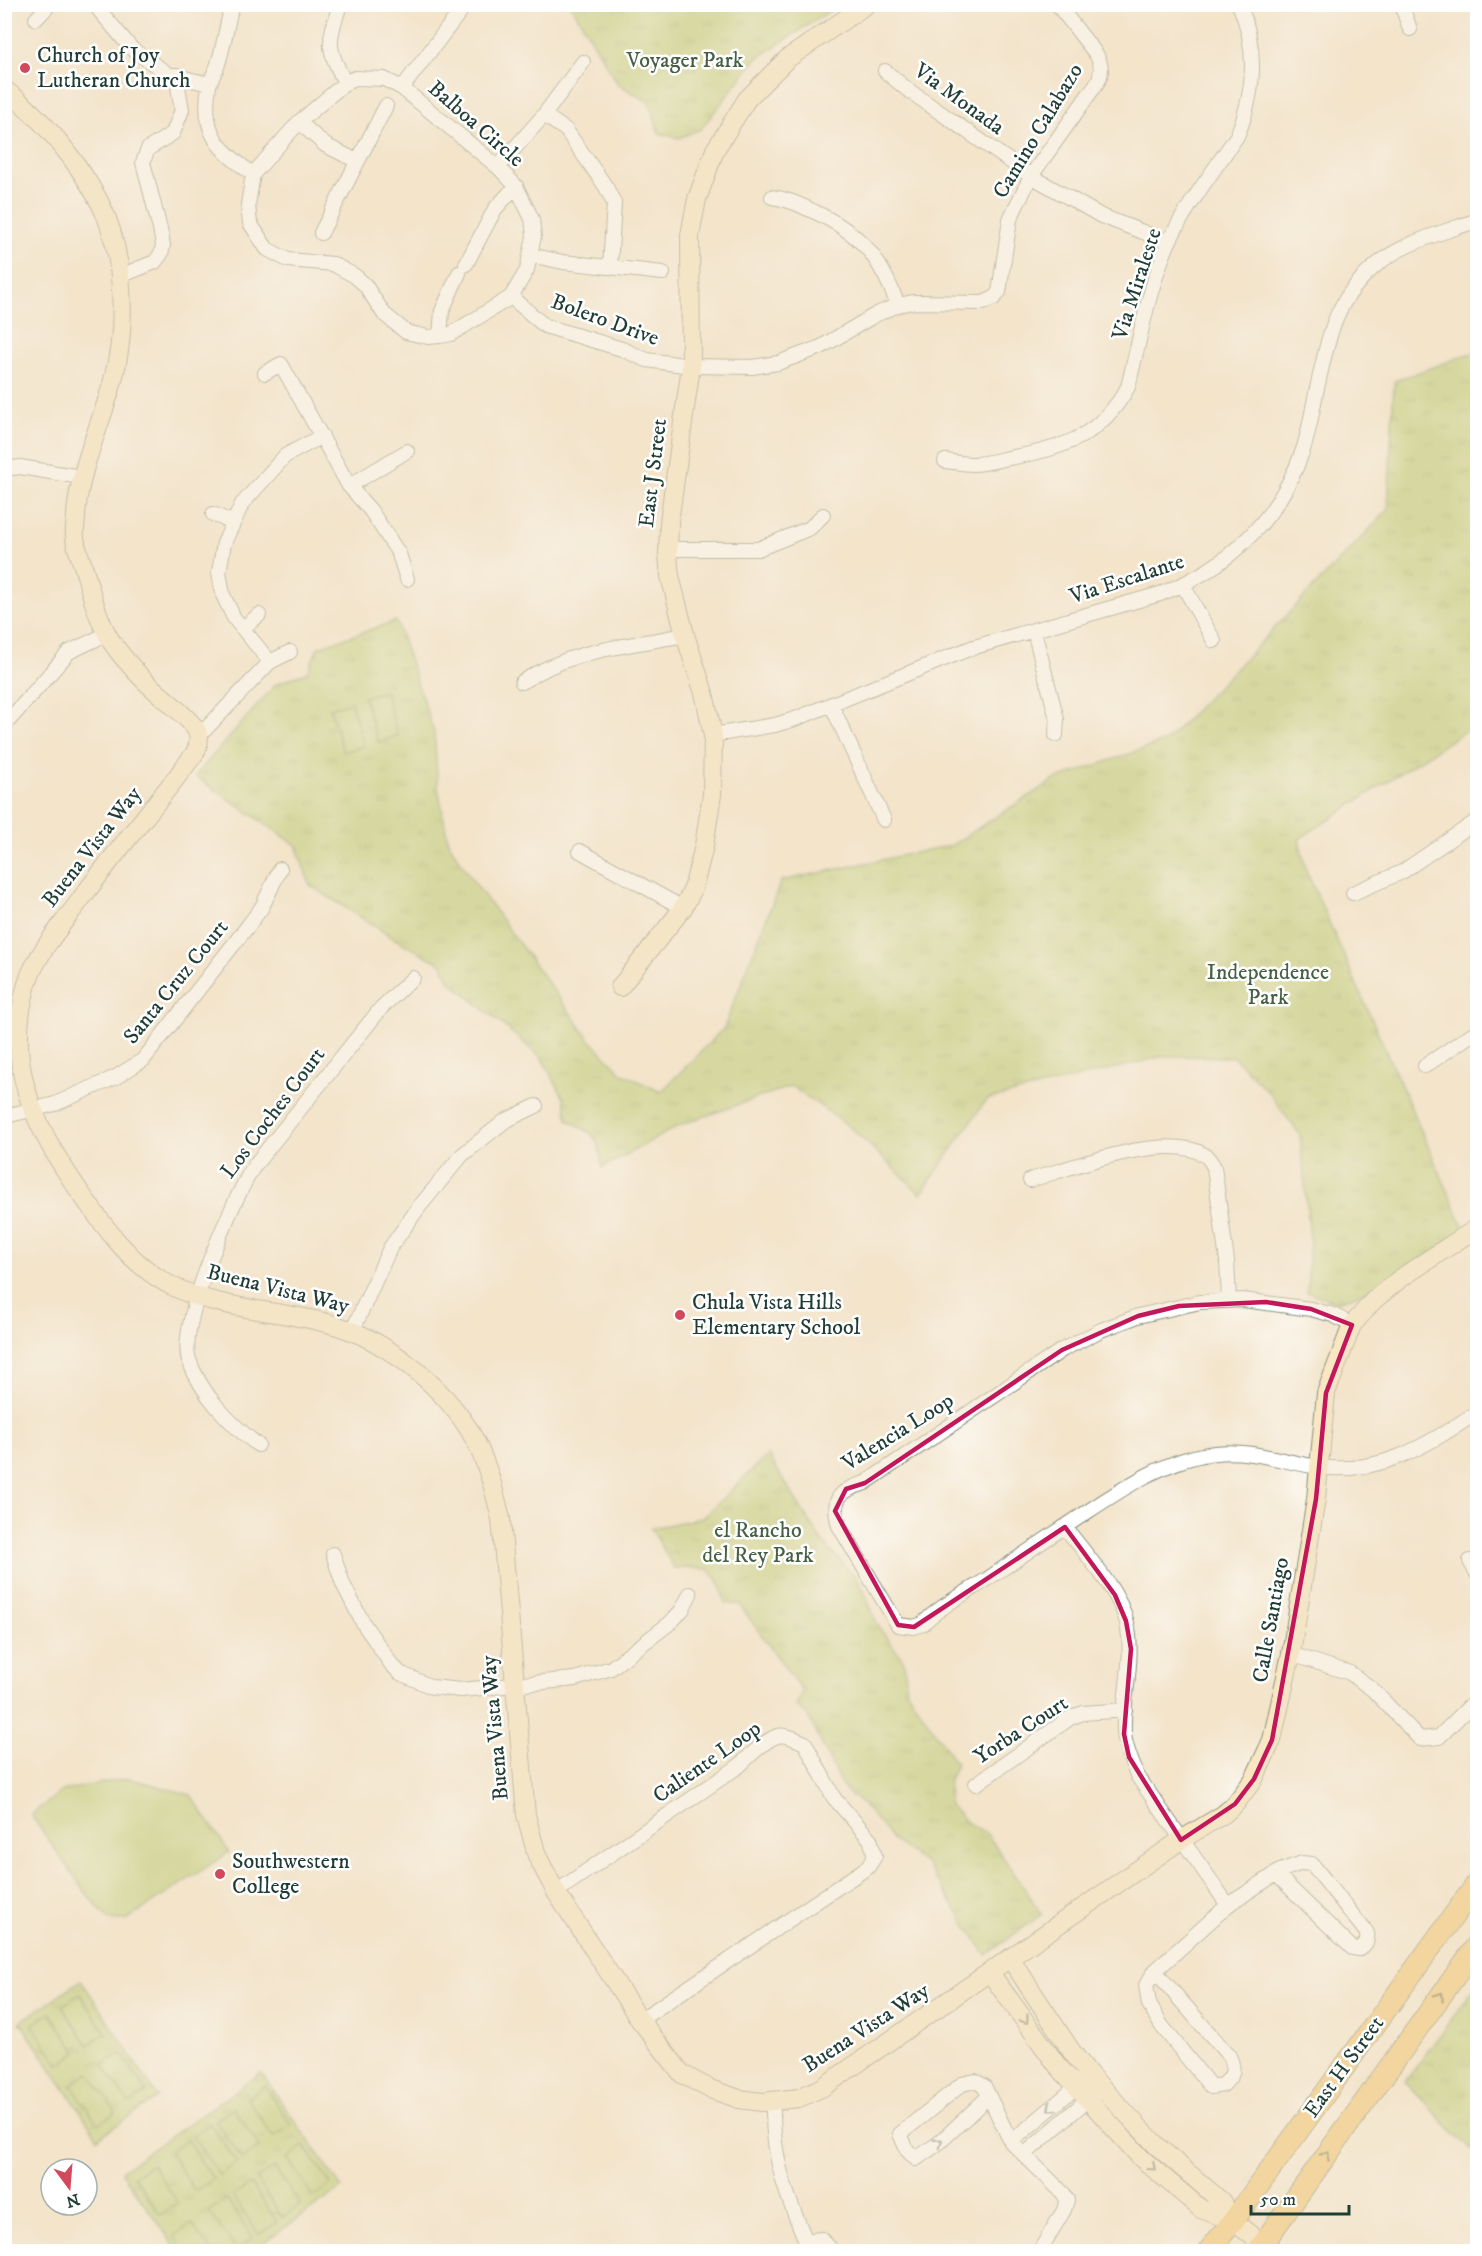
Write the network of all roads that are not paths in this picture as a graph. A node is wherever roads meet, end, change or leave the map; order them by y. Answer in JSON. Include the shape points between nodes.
{"nodes":[{"id":1,"x":50,"y":4,"type":"edge"},
{"id":2,"x":94,"y":4,"type":"edge"},
{"id":3,"x":232,"y":4,"type":"edge"},
{"id":4,"x":339,"y":4,"type":"edge"},
{"id":5,"x":465,"y":4,"type":"edge"},
{"id":6,"x":867,"y":4,"type":"edge"},
{"id":7,"x":1057,"y":4,"type":"edge"},
{"id":8,"x":1239,"y":4,"type":"edge"},
{"id":9,"x":1401,"y":4,"type":"edge"},
{"id":10,"x":36,"y":19,"type":"dead end"},
{"id":11,"x":1410,"y":29,"type":"dead end"},
{"id":12,"x":583,"y":62,"type":"dead end"},
{"id":13,"x":885,"y":71,"type":"dead end"},
{"id":14,"x":176,"y":75,"type":"junction"},
{"id":15,"x":345,"y":82,"type":"junction"},
{"id":16,"x":209,"y":84,"type":"junction"},
{"id":17,"x":402,"y":88,"type":"junction"},
{"id":18,"x":4,"y":89,"type":"edge"},
{"id":19,"x":386,"y":106,"type":"dead end"},
{"id":20,"x":544,"y":115,"type":"junction"},
{"id":21,"x":299,"y":122,"type":"junction"},
{"id":22,"x":357,"y":161,"type":"junction"},
{"id":23,"x":498,"y":167,"type":"junction"},
{"id":24,"x":253,"y":174,"type":"junction"},
{"id":25,"x":1031,"y":176,"type":"junction"},
{"id":26,"x":516,"y":186,"type":"junction"},
{"id":27,"x":772,"y":197,"type":"dead end"},
{"id":28,"x":1478,"y":220,"type":"edge"},
{"id":29,"x":321,"y":233,"type":"dead end"},
{"id":30,"x":1169,"y":242,"type":"junction"},
{"id":31,"x":530,"y":255,"type":"junction"},
{"id":32,"x":610,"y":267,"type":"junction"},
{"id":33,"x":663,"y":273,"type":"dead end"},
{"id":34,"x":120,"y":276,"type":"junction"},
{"id":35,"x":511,"y":297,"type":"junction"},
{"id":36,"x":898,"y":305,"type":"junction"},
{"id":37,"x":440,"y":336,"type":"junction"},
{"id":38,"x":691,"y":366,"type":"junction"},
{"id":39,"x":265,"y":374,"type":"dead end"},
{"id":40,"x":322,"y":436,"type":"junction"},
{"id":41,"x":407,"y":451,"type":"dead end"},
{"id":42,"x":945,"y":461,"type":"dead end"},
{"id":43,"x":4,"y":469,"type":"edge"},
{"id":44,"x":81,"y":477,"type":"junction"},
{"id":45,"x":349,"y":486,"type":"junction"},
{"id":46,"x":213,"y":514,"type":"dead end"},
{"id":47,"x":823,"y":515,"type":"dead end"},
{"id":48,"x":233,"y":524,"type":"junction"},
{"id":49,"x":668,"y":549,"type":"junction"},
{"id":50,"x":407,"y":579,"type":"dead end"},
{"id":51,"x":1183,"y":585,"type":"junction"},
{"id":52,"x":260,"y":615,"type":"dead end"},
{"id":53,"x":243,"y":628,"type":"junction"},
{"id":54,"x":1034,"y":631,"type":"junction"},
{"id":55,"x":106,"y":634,"type":"junction"},
{"id":56,"x":685,"y":635,"type":"junction"},
{"id":57,"x":1214,"y":641,"type":"dead end"},
{"id":58,"x":290,"y":652,"type":"dead end"},
{"id":59,"x":270,"y":662,"type":"junction"},
{"id":60,"x":522,"y":682,"type":"dead end"},
{"id":61,"x":831,"y":704,"type":"junction"},
{"id":62,"x":4,"y":726,"type":"edge"},
{"id":63,"x":713,"y":735,"type":"junction"},
{"id":64,"x":1056,"y":735,"type":"dead end"},
{"id":65,"x":199,"y":736,"type":"junction"},
{"id":66,"x":884,"y":820,"type":"dead end"},
{"id":67,"x":1478,"y":820,"type":"edge"},
{"id":68,"x":580,"y":851,"type":"dead end"},
{"id":69,"x":280,"y":869,"type":"dead end"},
{"id":70,"x":1353,"y":893,"type":"dead end"},
{"id":71,"x":683,"y":908,"type":"junction"},
{"id":72,"x":413,"y":978,"type":"dead end"},
{"id":73,"x":620,"y":987,"type":"dead end"},
{"id":74,"x":1478,"y":1030,"type":"edge"},
{"id":75,"x":1425,"y":1066,"type":"dead end"},
{"id":76,"x":536,"y":1106,"type":"dead end"},
{"id":77,"x":30,"y":1110,"type":"junction"},
{"id":78,"x":10,"y":1115,"type":"dead end"},
{"id":79,"x":1030,"y":1180,"type":"dead end"},
{"id":80,"x":1478,"y":1227,"type":"edge"},
{"id":81,"x":198,"y":1296,"type":"junction"},
{"id":82,"x":1228,"y":1300,"type":"junction"},
{"id":83,"x":1352,"y":1325,"type":"junction"},
{"id":84,"x":352,"y":1332,"type":"junction"},
{"id":85,"x":1478,"y":1412,"type":"edge"},
{"id":86,"x":258,"y":1445,"type":"dead end"},
{"id":87,"x":1318,"y":1467,"type":"junction"},
{"id":88,"x":1065,"y":1527,"type":"junction"},
{"id":89,"x":333,"y":1554,"type":"dead end"},
{"id":90,"x":1470,"y":1562,"type":"dead end"},
{"id":91,"x":1478,"y":1575,"type":"edge"},
{"id":92,"x":690,"y":1594,"type":"dead end"},
{"id":93,"x":1291,"y":1654,"type":"junction"},
{"id":94,"x":516,"y":1685,"type":"junction"},
{"id":95,"x":1478,"y":1698,"type":"edge"},
{"id":96,"x":1125,"y":1710,"type":"junction"},
{"id":97,"x":976,"y":1784,"type":"dead end"},
{"id":98,"x":1181,"y":1840,"type":"junction"},
{"id":99,"x":1276,"y":1874,"type":"junction"},
{"id":100,"x":1478,"y":1882,"type":"edge"},
{"id":101,"x":556,"y":1892,"type":"junction"},
{"id":102,"x":1228,"y":1905,"type":"junction"},
{"id":103,"x":1478,"y":1944,"type":"edge"},
{"id":104,"x":1010,"y":1958,"type":"junction"},
{"id":105,"x":1155,"y":1971,"type":"junction"},
{"id":106,"x":990,"y":1973,"type":"junction"},
{"id":107,"x":640,"y":2020,"type":"junction"},
{"id":108,"x":1096,"y":2081,"type":"junction"},
{"id":109,"x":1081,"y":2093,"type":"junction"},
{"id":110,"x":988,"y":2097,"type":"junction"},
{"id":111,"x":773,"y":2102,"type":"junction"},
{"id":112,"x":1011,"y":2142,"type":"junction"},
{"id":113,"x":1024,"y":2155,"type":"junction"},
{"id":114,"x":1233,"y":2221,"type":"junction"},
{"id":115,"x":808,"y":2246,"type":"edge"},
{"id":116,"x":1264,"y":2249,"type":"edge"},
{"id":117,"x":832,"y":2252,"type":"edge"},
{"id":118,"x":1039,"y":2252,"type":"edge"},
{"id":119,"x":1208,"y":2252,"type":"edge"}],
"edges":[{"from":1,"to":10,"type":"street"},
{"from":2,"to":14,"type":"street","via":[[132,50],[168,74]]},
{"from":3,"to":16,"type":"street","via":[[218,66]]},
{"from":4,"to":15,"type":"street","via":[[329,41]]},
{"from":5,"to":17,"type":"street"},
{"from":6,"to":38,"type":"street","name":"East J Street","via":[[787,59],[747,99],[715,150],[697,199],[690,235]]},
{"from":7,"to":25,"type":"street","name":"Camino Calabazo","via":[[1100,60],[1101,72]]},
{"from":8,"to":30,"type":"street","name":"Via Miraleste","via":[[1253,68],[1249,102],[1237,136]]},
{"from":9,"to":11,"type":"street"},
{"from":12,"to":20,"type":"street"},
{"from":13,"to":25,"type":"street","name":"Via Monada"},
{"from":14,"to":16,"type":"street"},
{"from":14,"to":34,"type":"street","via":[[182,110],[173,133],[148,149],[143,162],[160,229],[161,254],[155,262]]},
{"from":15,"to":17,"type":"street","name":"Balboa Circle","via":[[355,78],[384,79]]},
{"from":15,"to":21,"type":"street"},
{"from":16,"to":24,"type":"street","via":[[207,112],[212,138],[232,160]]},
{"from":17,"to":23,"type":"street","name":"Balboa Circle"},
{"from":18,"to":34,"type":"street","via":[[23,103],[67,152],[100,204]]},
{"from":19,"to":22,"type":"street"},
{"from":20,"to":23,"type":"street"},
{"from":20,"to":32,"type":"street","via":[[566,130],[614,203]]},
{"from":21,"to":22,"type":"street","via":[[325,145]]},
{"from":21,"to":24,"type":"street"},
{"from":22,"to":29,"type":"street"},
{"from":23,"to":26,"type":"street","name":"Balboa Circle"},
{"from":24,"to":37,"type":"street","name":"Balboa Circle","via":[[248,205],[250,223],[267,249],[288,260],[333,264],[360,280],[384,314],[406,332]]},
{"from":25,"to":30,"type":"street","name":"Via Monada","via":[[1101,216]]},
{"from":25,"to":36,"type":"street","name":"Camino Calabazo","via":[[1010,219],[999,292],[994,298],[983,303]]},
{"from":26,"to":31,"type":"street","name":"Balboa Circle","via":[[532,219]]},
{"from":26,"to":37,"type":"street","via":[[495,209],[462,268],[442,311]]},
{"from":27,"to":36,"type":"street","via":[[788,200],[856,236],[881,267]]},
{"from":28,"to":51,"type":"street","name":"Via Escalante","via":[[1402,248],[1374,267],[1351,291],[1328,336],[1304,448],[1289,484],[1246,542]]},
{"from":30,"to":42,"type":"street","name":"Via Miraleste","via":[[1128,387],[1105,419],[1081,437],[1042,452],[974,464]]},
{"from":31,"to":32,"type":"street"},
{"from":31,"to":35,"type":"street","name":"Balboa Circle","via":[[527,270]]},
{"from":32,"to":33,"type":"street"},
{"from":34,"to":44,"type":"street","via":[[122,321],[113,379]]},
{"from":35,"to":37,"type":"street","name":"Balboa Circle","via":[[451,334]]},
{"from":35,"to":38,"type":"street","name":"Bolero Drive","via":[[545,326],[647,360]]},
{"from":36,"to":38,"type":"street","name":"Camino Calabazo","via":[[821,347],[778,363],[752,367]]},
{"from":38,"to":49,"type":"street","name":"East J Street"},
{"from":39,"to":40,"type":"street","via":[[281,364]]},
{"from":40,"to":45,"type":"street"},
{"from":40,"to":48,"type":"street","via":[[285,456],[242,504]]},
{"from":41,"to":45,"type":"street"},
{"from":43,"to":44,"type":"street","via":[[21,467]]},
{"from":44,"to":55,"type":"street","via":[[75,537]]},
{"from":45,"to":50,"type":"street","via":[[399,554]]},
{"from":46,"to":48,"type":"street"},
{"from":47,"to":49,"type":"street","via":[[810,528],[758,549]]},
{"from":48,"to":53,"type":"street","via":[[224,543],[219,572],[223,596]]},
{"from":49,"to":56,"type":"street","name":"East J Street","via":[[670,576]]},
{"from":51,"to":54,"type":"street","name":"Via Escalante"},
{"from":51,"to":57,"type":"street"},
{"from":52,"to":53,"type":"street"},
{"from":53,"to":59,"type":"street"},
{"from":54,"to":61,"type":"street","name":"Via Escalante","via":[[972,648]]},
{"from":54,"to":64,"type":"street","via":[[1057,719]]},
{"from":55,"to":62,"type":"street","via":[[69,652]]},
{"from":55,"to":65,"type":"street","via":[[140,676],[187,719]]},
{"from":56,"to":60,"type":"street","via":[[574,656]]},
{"from":56,"to":63,"type":"street","name":"East J Street"},
{"from":58,"to":59,"type":"street"},
{"from":59,"to":65,"type":"street"},
{"from":61,"to":63,"type":"street","name":"Via Escalante","via":[[775,725]]},
{"from":61,"to":66,"type":"street"},
{"from":63,"to":71,"type":"street","name":"East J Street","via":[[712,794],[704,846],[693,889]]},
{"from":65,"to":77,"type":"street","name":"Buena Vista Way","via":[[195,753],[45,945],[30,975],[18,1008],[15,1047],[19,1080]]},
{"from":67,"to":70,"type":"street","via":[[1402,872]]},
{"from":68,"to":71,"type":"street"},
{"from":69,"to":77,"type":"street","name":"Santa Cruz Court","via":[[262,907],[143,1060],[111,1080],[55,1104]]},
{"from":71,"to":73,"type":"street","name":"East J Street"},
{"from":72,"to":81,"type":"street","name":"Los Coches Court","via":[[382,1007],[254,1166],[233,1204]]},
{"from":74,"to":75,"type":"street"},
{"from":76,"to":84,"type":"street","via":[[505,1122],[469,1149],[419,1207],[390,1248]]},
{"from":77,"to":78,"type":"street","name":"Santa Cruz Court"},
{"from":77,"to":81,"type":"street","name":"Buena Vista Way","via":[[58,1162],[128,1254],[169,1284]]},
{"from":79,"to":82,"type":"street","via":[[1130,1150],[1191,1149],[1208,1157],[1214,1167],[1227,1261]]},
{"from":80,"to":83,"type":"street","name":"Calle Santiago","via":[[1401,1278]]},
{"from":81,"to":84,"type":"street","name":"Buena Vista Way","via":[[331,1324]]},
{"from":81,"to":86,"type":"street","name":"Los Coches Court","via":[[186,1339],[189,1359],[221,1412]]},
{"from":82,"to":83,"type":"street","name":"Valencia Loop","via":[[1311,1309]]},
{"from":82,"to":88,"type":"street","name":"Valencia Loop","via":[[1138,1316],[1062,1350],[865,1483],[846,1489],[837,1500],[835,1511],[839,1526],[898,1625],[914,1627]]},
{"from":83,"to":87,"type":"street","name":"Calle Santiago","via":[[1326,1393]]},
{"from":84,"to":94,"type":"street","name":"Buena Vista Way","via":[[425,1379],[469,1430],[492,1479],[501,1519]]},
{"from":85,"to":87,"type":"street","name":"Valencia Loop","via":[[1422,1448],[1374,1465]]},
{"from":87,"to":88,"type":"street","name":"Valencia Loop","via":[[1254,1453],[1195,1456],[1123,1489]]},
{"from":87,"to":93,"type":"street","name":"Calle Santiago"},
{"from":88,"to":96,"type":"street","via":[[1115,1595],[1126,1621],[1131,1649]]},
{"from":89,"to":94,"type":"street","via":[[363,1623],[390,1664],[400,1672],[432,1687],[461,1690]]},
{"from":90,"to":91,"type":"street"},
{"from":92,"to":94,"type":"street","via":[[670,1623],[611,1668],[575,1679]]},
{"from":93,"to":95,"type":"street","via":[[1350,1673],[1372,1689],[1420,1739],[1440,1737]]},
{"from":93,"to":98,"type":"street","name":"Calle Santiago","via":[[1272,1740],[1254,1779],[1224,1814]]},
{"from":94,"to":101,"type":"street","name":"Buena Vista Way","via":[[526,1815],[537,1856]]},
{"from":96,"to":97,"type":"street","name":"Yorba Court","via":[[1083,1713],[1070,1718]]},
{"from":96,"to":98,"type":"street","via":[[1124,1734],[1138,1777]]},
{"from":98,"to":102,"type":"street"},
{"from":98,"to":104,"type":"street","name":"Calle Santiago"},
{"from":99,"to":99,"type":"street","via":[[1352,1947],[1360,1949],[1365,1945],[1367,1933],[1312,1864],[1302,1863]]},
{"from":99,"to":102,"type":"street"},
{"from":100,"to":114,"type":"main road","name":"East H Street"},
{"from":101,"to":107,"type":"street","name":"Buena Vista Way"},
{"from":101,"to":107,"type":"street","name":"Caliente Loop","via":[[778,1736],[806,1743],[834,1798],[870,1839],[874,1856],[868,1867]]},
{"from":102,"to":105,"type":"street"},
{"from":116,"to":103,"type":"main road","name":"East H Street","one_way":true},
{"from":104,"to":106,"type":"street","name":"Buena Vista Way"},
{"from":104,"to":108,"type":"street","via":[[1072,2052]]},
{"from":105,"to":105,"type":"street","via":[[1146,1985],[1149,2004],[1161,2025],[1210,2087],[1223,2085],[1234,2067],[1228,2056]]},
{"from":106,"to":109,"type":"street","one_way":true},
{"from":106,"to":111,"type":"street","name":"Buena Vista Way","via":[[823,2087],[799,2098]]},
{"from":107,"to":111,"type":"street","name":"Buena Vista Way","via":[[682,2074],[740,2099]]},
{"from":108,"to":109,"type":"street"},
{"from":108,"to":114,"type":"street","via":[[1157,2145],[1221,2201]]},
{"from":109,"to":112,"type":"street","one_way":true},
{"from":109,"to":113,"type":"street"},
{"from":109,"to":114,"type":"street","one_way":true,"via":[[1142,2158],[1201,2209]]},
{"from":110,"to":110,"type":"street","one_way":true,"via":[[984,2086],[975,2081],[962,2084],[900,2134],[907,2150],[916,2159]]},
{"from":110,"to":112,"type":"street"},
{"from":111,"to":115,"type":"street","via":[[778,2165],[788,2201]]},
{"from":112,"to":113,"type":"street"},
{"from":113,"to":118,"type":"street","via":[[1067,2200]]},
{"from":114,"to":116,"type":"street"},
{"from":114,"to":119,"type":"main road","name":"East H Street"},
{"from":115,"to":117,"type":"street","via":[[822,2239]]}]}
